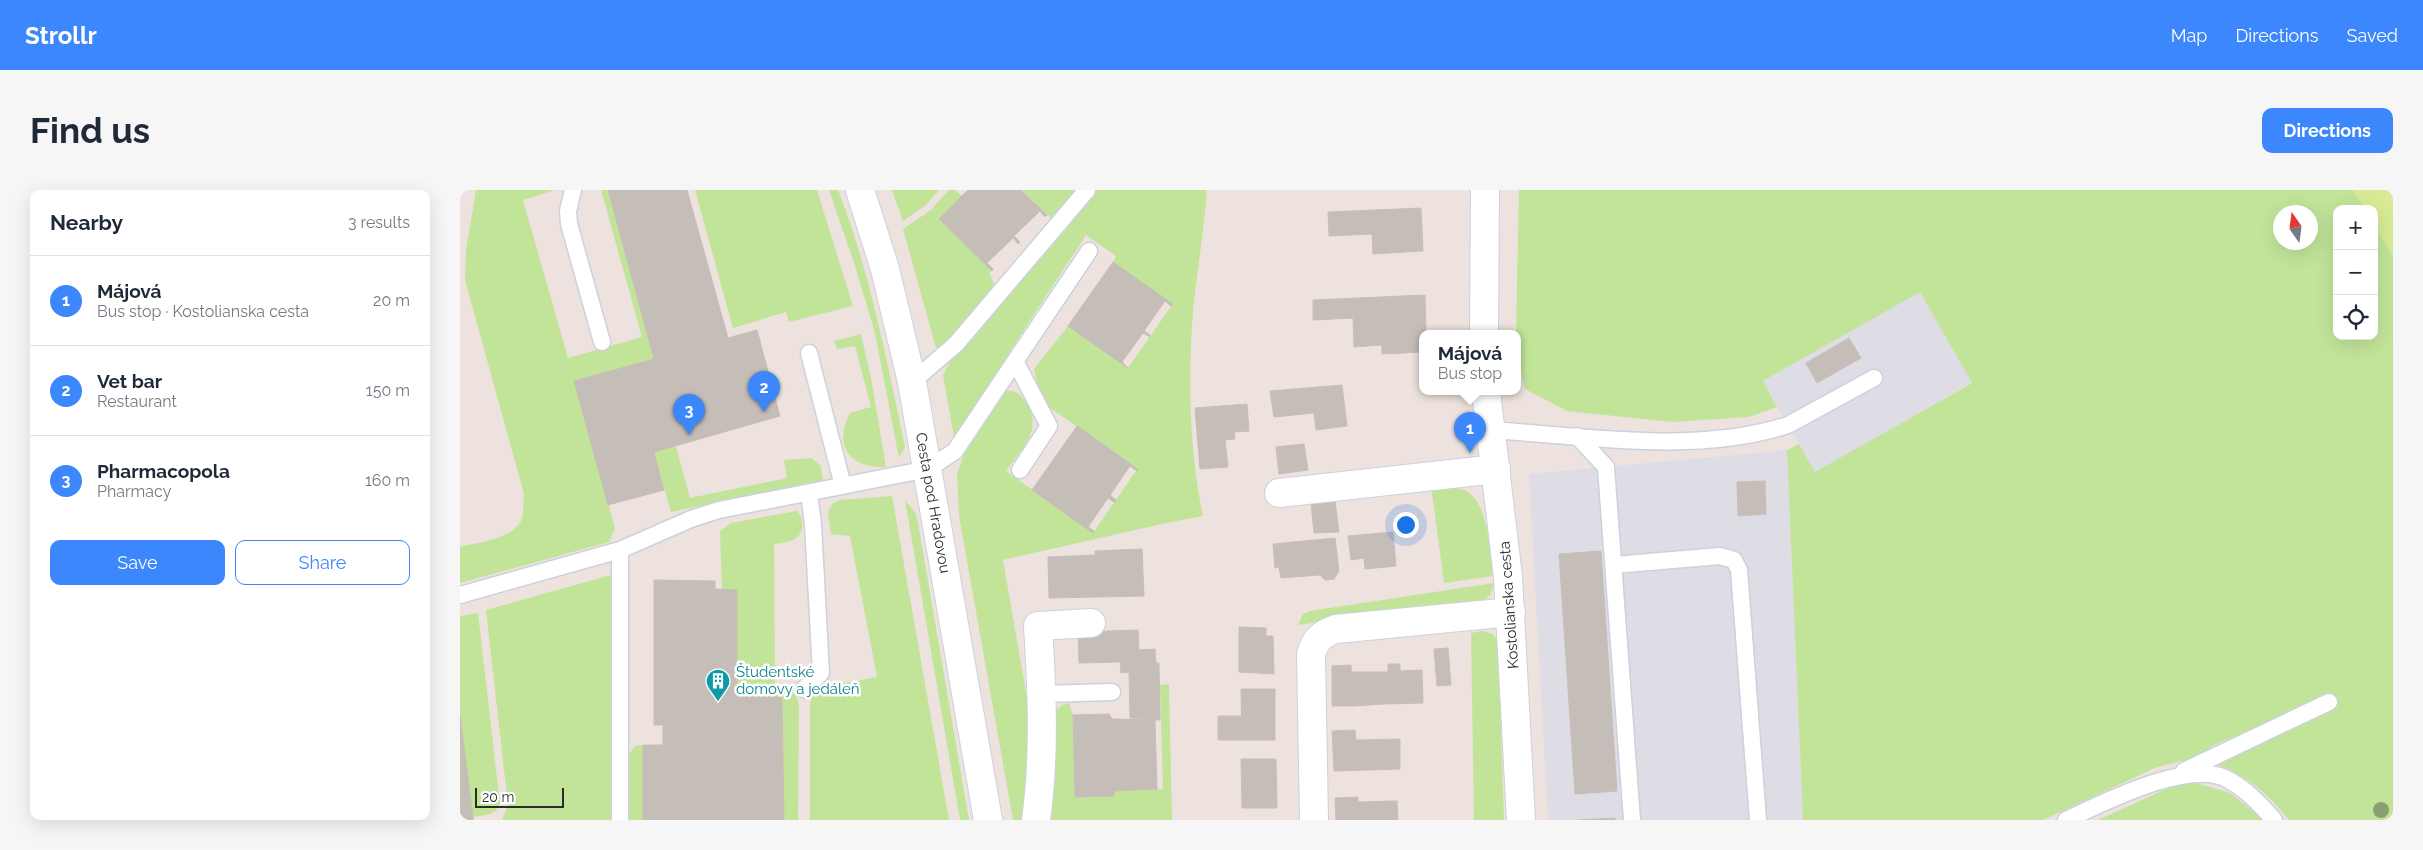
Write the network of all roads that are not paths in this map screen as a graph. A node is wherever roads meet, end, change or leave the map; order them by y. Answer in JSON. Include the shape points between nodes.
{"nodes":[{"id":1,"x":573,"y":190,"type":"edge"},
{"id":2,"x":860,"y":190,"type":"edge"},
{"id":3,"x":1087,"y":190,"type":"edge"},
{"id":4,"x":1485,"y":190,"type":"edge"},
{"id":5,"x":1089,"y":252,"type":"dead end"},
{"id":6,"x":1484,"y":330,"type":"edge"},
{"id":7,"x":602,"y":342,"type":"dead end"},
{"id":8,"x":809,"y":353,"type":"dead end"},
{"id":9,"x":1015,"y":362,"type":"junction"},
{"id":10,"x":1874,"y":378,"type":"dead end"},
{"id":11,"x":912,"y":382,"type":"junction"},
{"id":12,"x":1486,"y":395,"type":"edge"},
{"id":13,"x":1490,"y":430,"type":"junction"},
{"id":14,"x":1577,"y":436,"type":"junction"},
{"id":15,"x":928,"y":468,"type":"junction"},
{"id":16,"x":1496,"y":469,"type":"junction"},
{"id":17,"x":1020,"y":470,"type":"dead end"},
{"id":18,"x":843,"y":486,"type":"junction"},
{"id":19,"x":809,"y":493,"type":"junction"},
{"id":20,"x":1279,"y":493,"type":"dead end"},
{"id":21,"x":620,"y":550,"type":"junction"},
{"id":22,"x":1614,"y":565,"type":"junction"},
{"id":23,"x":460,"y":595,"type":"edge"},
{"id":24,"x":1511,"y":612,"type":"junction"},
{"id":25,"x":1091,"y":624,"type":"dead end"},
{"id":26,"x":804,"y":689,"type":"dead end"},
{"id":27,"x":1112,"y":692,"type":"dead end"},
{"id":28,"x":1042,"y":694,"type":"junction"},
{"id":29,"x":2329,"y":702,"type":"dead end"},
{"id":30,"x":2171,"y":778,"type":"junction"},
{"id":31,"x":620,"y":820,"type":"edge"},
{"id":32,"x":988,"y":820,"type":"edge"},
{"id":33,"x":1036,"y":820,"type":"edge"},
{"id":34,"x":1314,"y":820,"type":"edge"},
{"id":35,"x":1520,"y":820,"type":"edge"},
{"id":36,"x":1632,"y":820,"type":"edge"},
{"id":37,"x":1758,"y":820,"type":"edge"},
{"id":38,"x":2066,"y":820,"type":"edge"},
{"id":39,"x":2274,"y":820,"type":"edge"}],
"edges":[{"from":1,"to":7,"type":"lane","via":[[568,211],[569,224]]},
{"from":2,"to":11,"type":"street","name":"Cesta pod Hradovou","via":[[885,269]]},
{"from":3,"to":11,"type":"lane","via":[[956,344]]},
{"from":4,"to":6,"type":"street"},
{"from":5,"to":9,"type":"lane"},
{"from":8,"to":18,"type":"lane"},
{"from":9,"to":15,"type":"lane","via":[[954,451]]},
{"from":9,"to":17,"type":"lane","via":[[1049,426]]},
{"from":10,"to":14,"type":"lane","via":[[1809,416],[1774,430],[1721,439],[1664,442]]},
{"from":11,"to":15,"type":"street","name":"Cesta pod Hradovou"},
{"from":12,"to":13,"type":"street","name":"Kostolianska cesta"},
{"from":13,"to":14,"type":"lane"},
{"from":13,"to":16,"type":"street","name":"Kostolianska cesta"},
{"from":14,"to":22,"type":"lane","via":[[1606,467]]},
{"from":15,"to":18,"type":"lane"},
{"from":15,"to":32,"type":"street","name":"Cesta pod Hradovou"},
{"from":16,"to":20,"type":"street"},
{"from":16,"to":24,"type":"street","name":"Kostolianska cesta"},
{"from":18,"to":19,"type":"lane"},
{"from":19,"to":21,"type":"lane","via":[[691,518]]},
{"from":19,"to":26,"type":"lane","via":[[821,673]]},
{"from":21,"to":23,"type":"lane"},
{"from":21,"to":31,"type":"lane"},
{"from":22,"to":36,"type":"lane"},
{"from":22,"to":37,"type":"lane","via":[[1720,556],[1734,560],[1739,570]]},
{"from":24,"to":34,"type":"street","via":[[1336,629],[1323,633],[1311,654]]},
{"from":24,"to":35,"type":"street","name":"Kostolianska cesta"},
{"from":25,"to":28,"type":"street","via":[[1038,626]]},
{"from":27,"to":28,"type":"lane"},
{"from":28,"to":33,"type":"street","via":[[1040,790]]},
{"from":29,"to":30,"type":"lane"},
{"from":30,"to":38,"type":"lane","via":[[2133,790]]},
{"from":30,"to":39,"type":"lane","via":[[2207,773],[2224,778],[2245,790]]}]}
